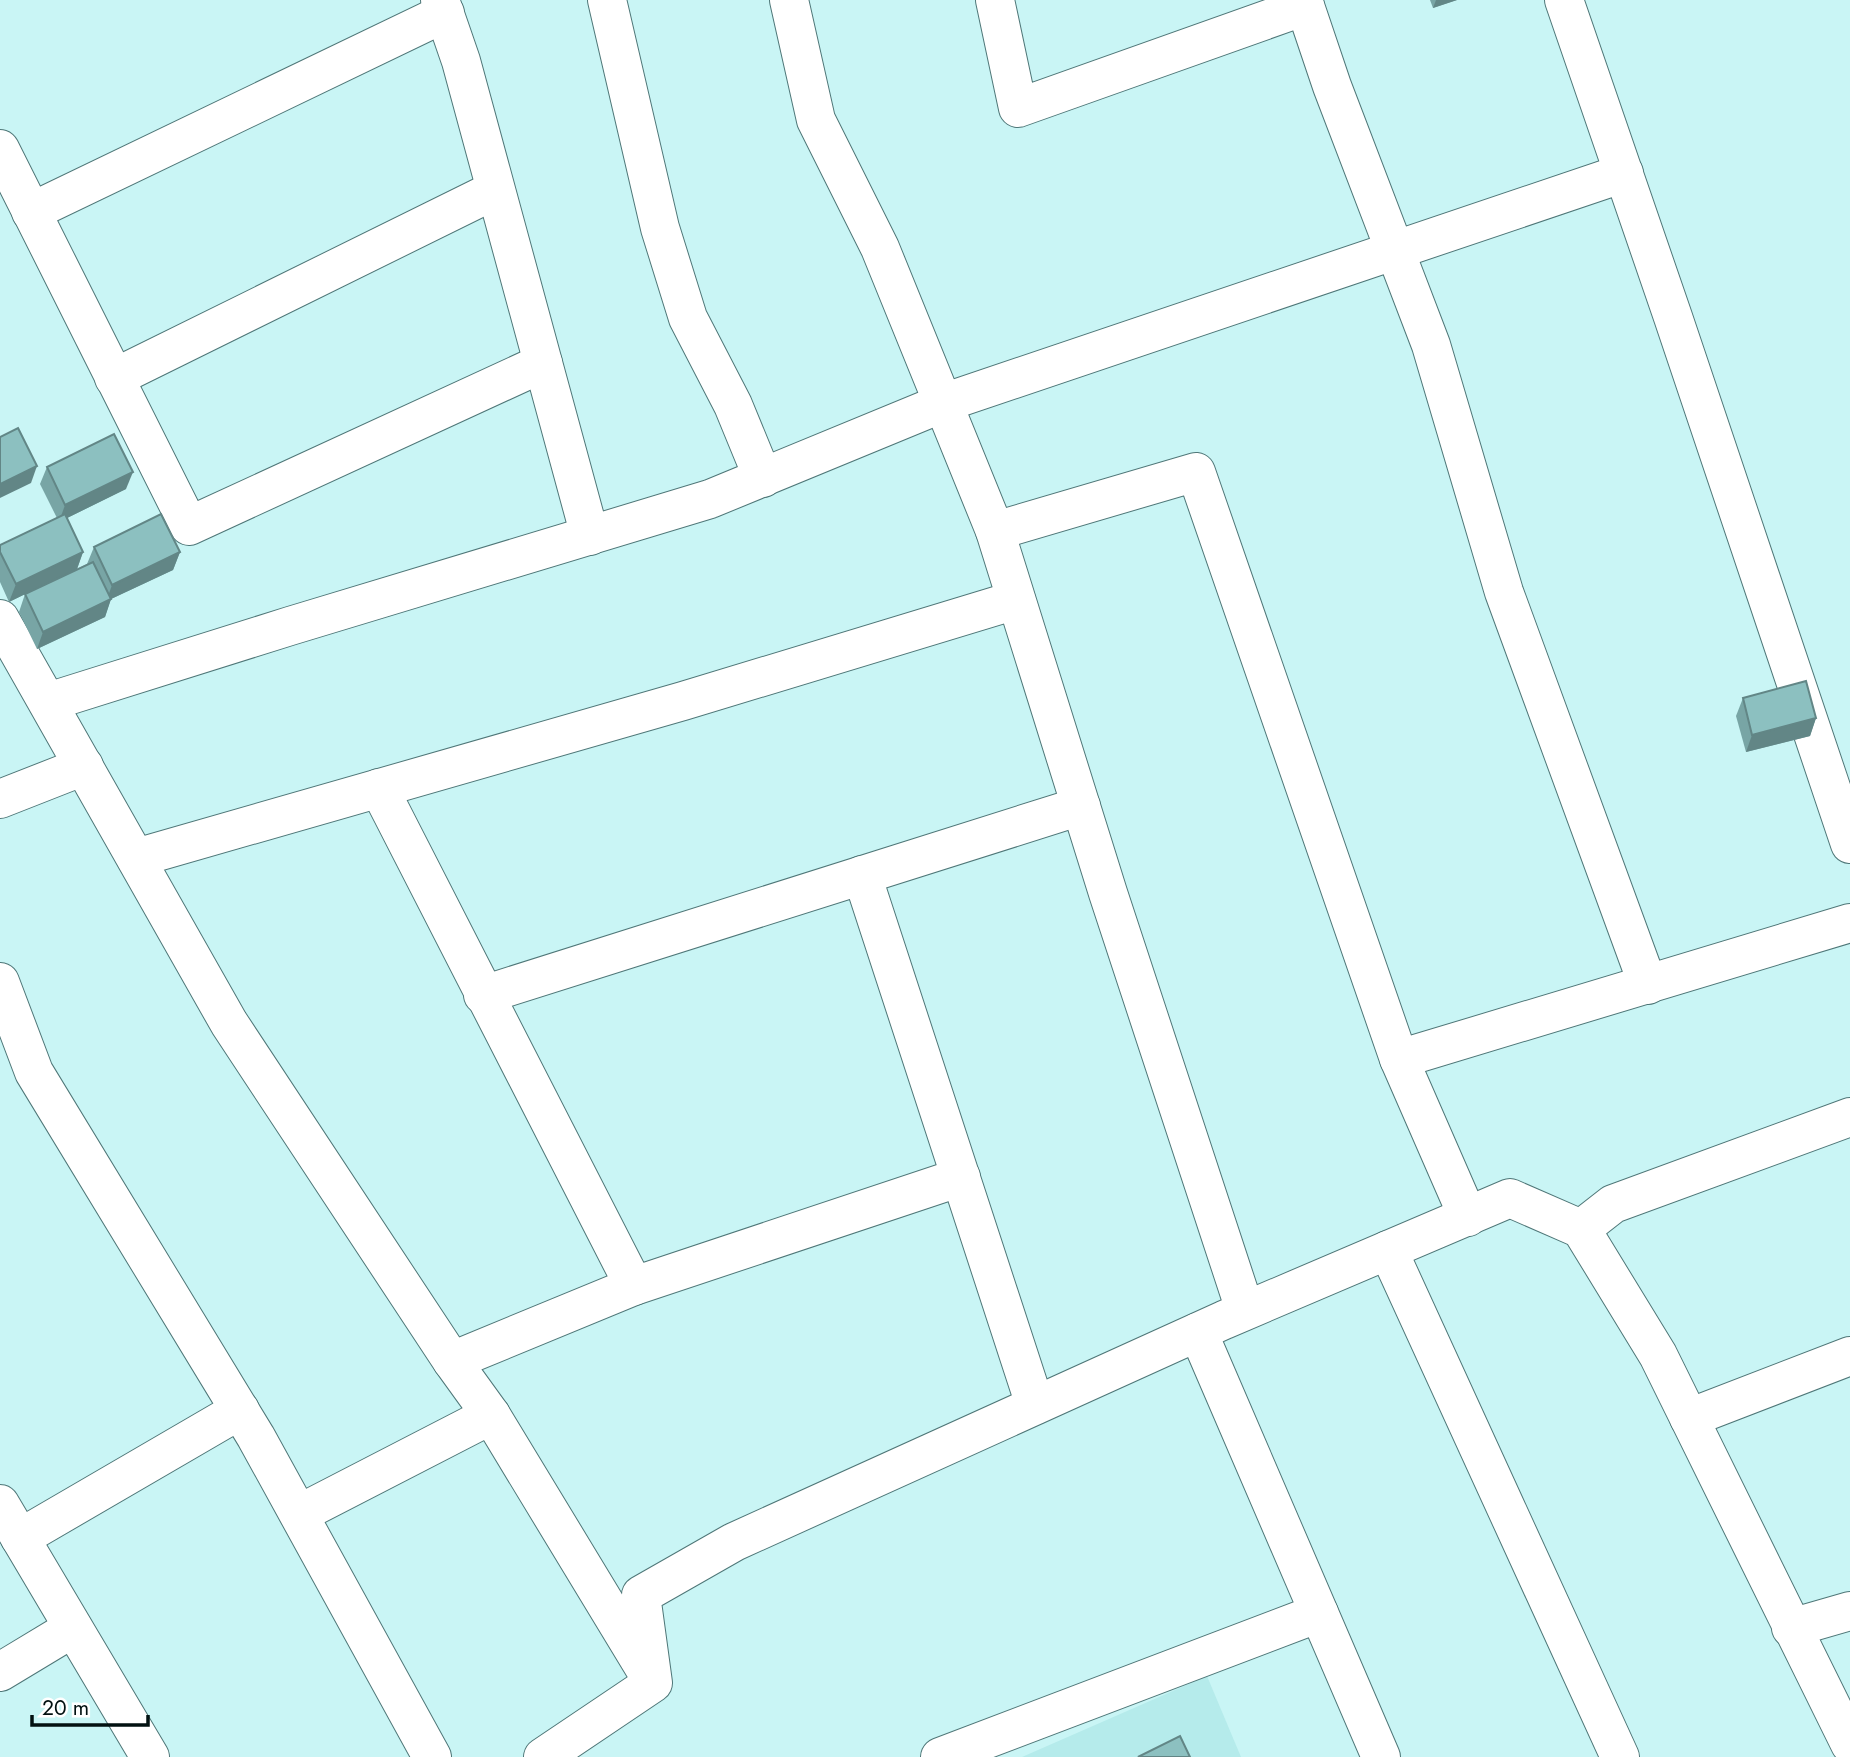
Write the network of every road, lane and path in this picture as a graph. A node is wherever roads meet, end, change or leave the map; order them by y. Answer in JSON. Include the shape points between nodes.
{"nodes":[{"id":1,"x":607,"y":0,"type":"edge"},
{"id":2,"x":789,"y":0,"type":"edge"},
{"id":3,"x":995,"y":0,"type":"edge"},
{"id":4,"x":1564,"y":0,"type":"edge"},
{"id":5,"x":1304,"y":3,"type":"edge"},
{"id":6,"x":443,"y":6,"type":"edge"},
{"id":7,"x":0,"y":149,"type":"edge"},
{"id":8,"x":1624,"y":173,"type":"junction"},
{"id":9,"x":495,"y":190,"type":"junction"},
{"id":10,"x":31,"y":212,"type":"junction"},
{"id":11,"x":1395,"y":251,"type":"junction"},
{"id":12,"x":543,"y":363,"type":"junction"},
{"id":13,"x":114,"y":378,"type":"junction"},
{"id":14,"x":943,"y":403,"type":"junction"},
{"id":15,"x":763,"y":478,"type":"junction"},
{"id":16,"x":995,"y":531,"type":"junction"},
{"id":17,"x":590,"y":536,"type":"junction"},
{"id":18,"x":1016,"y":600,"type":"junction"},
{"id":19,"x":0,"y":619,"type":"edge"},
{"id":20,"x":48,"y":702,"type":"junction"},
{"id":21,"x":84,"y":766,"type":"junction"},
{"id":22,"x":379,"y":789,"type":"junction"},
{"id":23,"x":0,"y":799,"type":"edge"},
{"id":24,"x":1081,"y":806,"type":"junction"},
{"id":25,"x":1850,"y":844,"type":"edge"},
{"id":26,"x":136,"y":858,"type":"junction"},
{"id":27,"x":862,"y":875,"type":"junction"},
{"id":28,"x":1850,"y":923,"type":"edge"},
{"id":29,"x":0,"y":982,"type":"edge"},
{"id":30,"x":1648,"y":985,"type":"junction"},
{"id":31,"x":483,"y":995,"type":"junction"},
{"id":32,"x":1399,"y":1059,"type":"junction"},
{"id":33,"x":1850,"y":1117,"type":"edge"},
{"id":34,"x":961,"y":1177,"type":"junction"},
{"id":35,"x":1468,"y":1217,"type":"junction"},
{"id":36,"x":1581,"y":1229,"type":"junction"},
{"id":37,"x":1388,"y":1250,"type":"junction"},
{"id":38,"x":634,"y":1286,"type":"junction"},
{"id":39,"x":1245,"y":1310,"type":"junction"},
{"id":40,"x":1198,"y":1332,"type":"junction"},
{"id":41,"x":1850,"y":1356,"type":"edge"},
{"id":42,"x":452,"y":1361,"type":"junction"},
{"id":43,"x":1035,"y":1405,"type":"junction"},
{"id":44,"x":240,"y":1410,"type":"junction"},
{"id":45,"x":491,"y":1415,"type":"junction"},
{"id":46,"x":1689,"y":1418,"type":"junction"},
{"id":47,"x":0,"y":1504,"type":"edge"},
{"id":48,"x":299,"y":1514,"type":"junction"},
{"id":49,"x":20,"y":1538,"type":"junction"},
{"id":50,"x":1850,"y":1611,"type":"edge"},
{"id":51,"x":1319,"y":1614,"type":"junction"},
{"id":52,"x":73,"y":1628,"type":"junction"},
{"id":53,"x":1791,"y":1628,"type":"junction"},
{"id":54,"x":0,"y":1672,"type":"edge"},
{"id":55,"x":653,"y":1683,"type":"junction"},
{"id":56,"x":1850,"y":1744,"type":"edge"},
{"id":57,"x":150,"y":1757,"type":"edge"},
{"id":58,"x":432,"y":1757,"type":"edge"},
{"id":59,"x":544,"y":1757,"type":"edge"},
{"id":60,"x":940,"y":1757,"type":"edge"},
{"id":61,"x":1381,"y":1757,"type":"edge"},
{"id":62,"x":1620,"y":1757,"type":"edge"}],
"edges":[{"from":1,"to":15,"type":"street","via":[[660,228],[688,318],[733,405]]},
{"from":2,"to":14,"type":"street","via":[[816,120],[880,248]]},
{"from":3,"to":5,"type":"street","via":[[1018,108]]},
{"from":4,"to":8,"type":"street"},
{"from":5,"to":11,"type":"street"},
{"from":6,"to":9,"type":"street"},
{"from":6,"to":10,"type":"street"},
{"from":7,"to":10,"type":"street"},
{"from":8,"to":11,"type":"street"},
{"from":8,"to":25,"type":"street"},
{"from":9,"to":12,"type":"street"},
{"from":9,"to":13,"type":"street"},
{"from":10,"to":13,"type":"street"},
{"from":11,"to":14,"type":"street"},
{"from":11,"to":30,"type":"street","via":[[1431,345],[1504,592]]},
{"from":12,"to":13,"type":"street","via":[[188,526]]},
{"from":12,"to":17,"type":"street"},
{"from":14,"to":15,"type":"street"},
{"from":14,"to":16,"type":"street"},
{"from":15,"to":17,"type":"street"},
{"from":16,"to":18,"type":"street"},
{"from":16,"to":32,"type":"street","via":[[1196,472]]},
{"from":17,"to":20,"type":"street"},
{"from":18,"to":22,"type":"street"},
{"from":18,"to":24,"type":"street"},
{"from":19,"to":20,"type":"street"},
{"from":20,"to":21,"type":"street"},
{"from":21,"to":23,"type":"street"},
{"from":21,"to":26,"type":"street"},
{"from":22,"to":26,"type":"street"},
{"from":22,"to":31,"type":"street"},
{"from":24,"to":27,"type":"street"},
{"from":24,"to":39,"type":"street"},
{"from":26,"to":42,"type":"street","via":[[229,1023]]},
{"from":27,"to":31,"type":"street"},
{"from":27,"to":34,"type":"street"},
{"from":28,"to":30,"type":"street"},
{"from":29,"to":44,"type":"street","via":[[34,1072]]},
{"from":30,"to":32,"type":"street"},
{"from":31,"to":38,"type":"street"},
{"from":32,"to":35,"type":"street"},
{"from":33,"to":36,"type":"street","via":[[1613,1204]]},
{"from":34,"to":38,"type":"street"},
{"from":34,"to":43,"type":"street"},
{"from":35,"to":36,"type":"street","via":[[1510,1198]]},
{"from":35,"to":37,"type":"street"},
{"from":36,"to":46,"type":"street","via":[[1658,1355]]},
{"from":37,"to":39,"type":"street"},
{"from":37,"to":62,"type":"street"},
{"from":38,"to":42,"type":"street"},
{"from":39,"to":40,"type":"street"},
{"from":40,"to":43,"type":"street"},
{"from":40,"to":51,"type":"street"},
{"from":41,"to":46,"type":"street"},
{"from":42,"to":45,"type":"street"},
{"from":43,"to":55,"type":"street","via":[[734,1542],[641,1595]]},
{"from":44,"to":48,"type":"street"},
{"from":44,"to":49,"type":"street"},
{"from":45,"to":48,"type":"street"},
{"from":45,"to":55,"type":"street"},
{"from":46,"to":53,"type":"street"},
{"from":47,"to":49,"type":"street"},
{"from":48,"to":58,"type":"street"},
{"from":49,"to":52,"type":"street"},
{"from":50,"to":53,"type":"street"},
{"from":51,"to":60,"type":"street"},
{"from":51,"to":61,"type":"street"},
{"from":52,"to":54,"type":"street"},
{"from":52,"to":57,"type":"street"},
{"from":53,"to":56,"type":"street"},
{"from":55,"to":59,"type":"street"}]}
